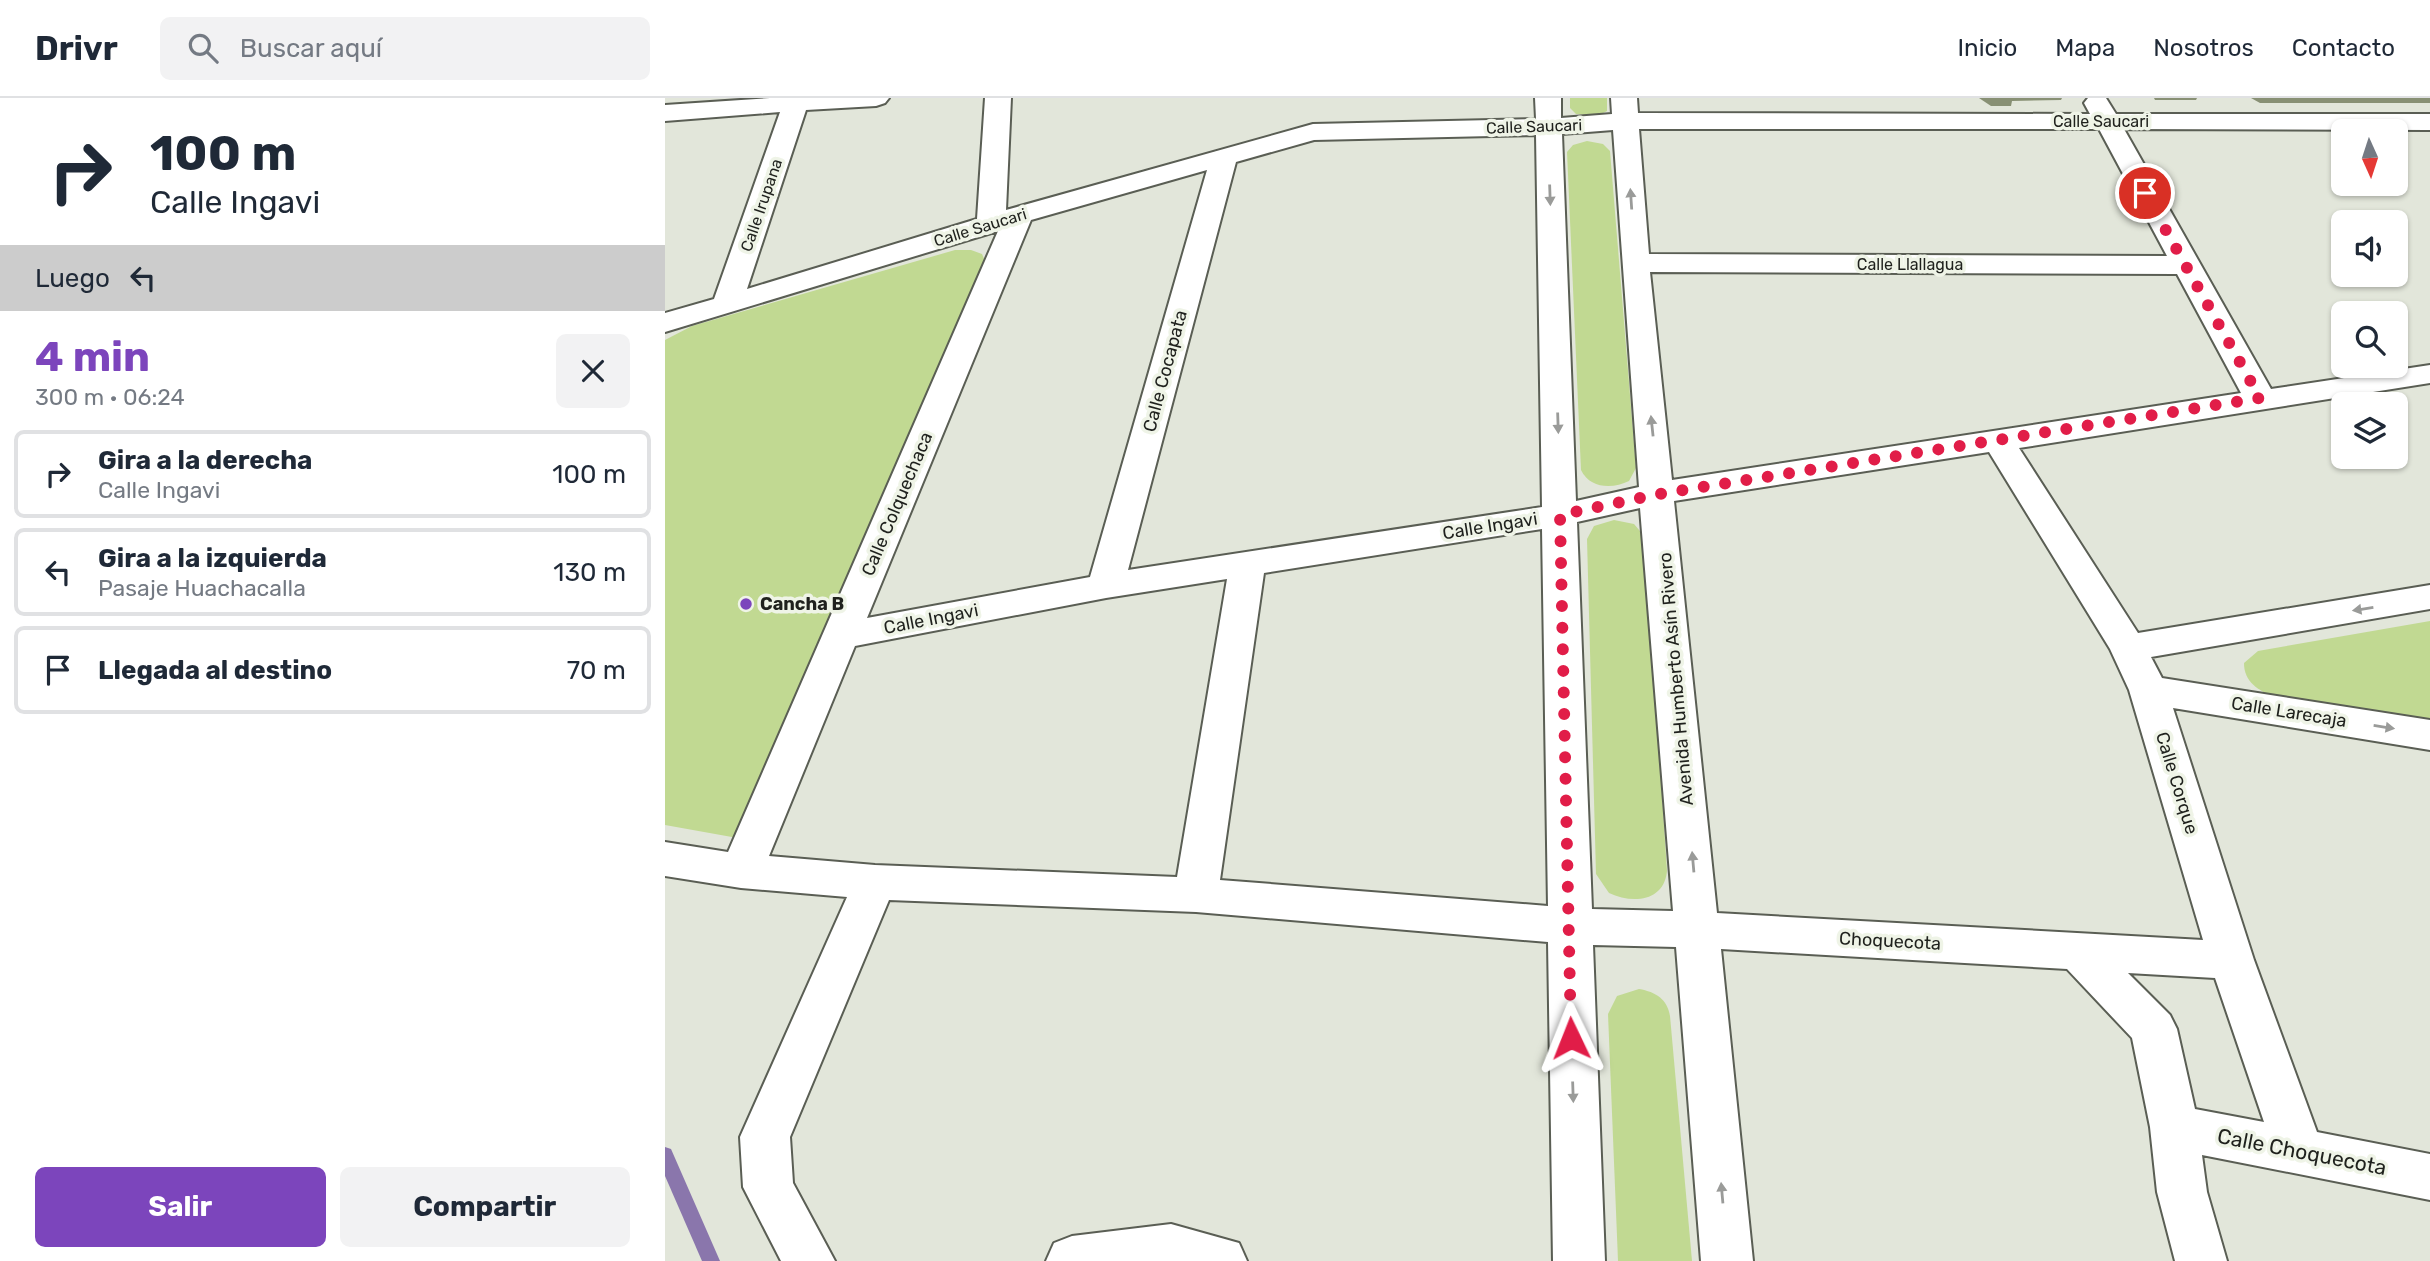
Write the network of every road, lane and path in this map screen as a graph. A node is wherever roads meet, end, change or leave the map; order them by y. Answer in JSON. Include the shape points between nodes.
{"nodes":[{"id":1,"x":876,"y":98,"type":"edge"},
{"id":2,"x":998,"y":98,"type":"edge"},
{"id":3,"x":796,"y":104,"type":"junction"},
{"id":4,"x":1969,"y":109,"type":"edge"},
{"id":5,"x":1625,"y":110,"type":"edge"},
{"id":6,"x":2100,"y":110,"type":"edge"},
{"id":7,"x":665,"y":113,"type":"edge"},
{"id":8,"x":1548,"y":113,"type":"edge"},
{"id":9,"x":2430,"y":122,"type":"edge"},
{"id":10,"x":1224,"y":156,"type":"junction"},
{"id":11,"x":1005,"y":219,"type":"junction"},
{"id":12,"x":1635,"y":263,"type":"junction"},
{"id":13,"x":2185,"y":265,"type":"junction"},
{"id":14,"x":726,"y":306,"type":"junction"},
{"id":15,"x":665,"y":323,"type":"edge"},
{"id":16,"x":2430,"y":374,"type":"edge"},
{"id":17,"x":2260,"y":398,"type":"junction"},
{"id":18,"x":1998,"y":440,"type":"junction"},
{"id":19,"x":1659,"y":494,"type":"junction"},
{"id":20,"x":1560,"y":515,"type":"junction"},
{"id":21,"x":1247,"y":564,"type":"junction"},
{"id":22,"x":1106,"y":586,"type":"junction"},
{"id":23,"x":2430,"y":597,"type":"edge"},
{"id":24,"x":841,"y":636,"type":"junction"},
{"id":25,"x":2128,"y":648,"type":"junction"},
{"id":26,"x":2148,"y":690,"type":"junction"},
{"id":27,"x":2430,"y":735,"type":"edge"},
{"id":28,"x":665,"y":859,"type":"edge"},
{"id":29,"x":741,"y":871,"type":"junction"},
{"id":30,"x":875,"y":882,"type":"junction"},
{"id":31,"x":1196,"y":895,"type":"junction"},
{"id":32,"x":1568,"y":926,"type":"junction"},
{"id":33,"x":1699,"y":930,"type":"junction"},
{"id":34,"x":2080,"y":953,"type":"junction"},
{"id":35,"x":2232,"y":960,"type":"junction"},
{"id":36,"x":2174,"y":1127,"type":"junction"},
{"id":37,"x":2299,"y":1152,"type":"junction"},
{"id":38,"x":2430,"y":1177,"type":"edge"},
{"id":39,"x":809,"y":1261,"type":"edge"},
{"id":40,"x":1072,"y":1261,"type":"edge"},
{"id":41,"x":1221,"y":1261,"type":"edge"},
{"id":42,"x":1579,"y":1261,"type":"edge"},
{"id":43,"x":1727,"y":1261,"type":"edge"},
{"id":44,"x":2201,"y":1261,"type":"edge"}],
"edges":[{"from":1,"to":3,"type":"street"},
{"from":2,"to":11,"type":"street","name":"Calle Colquechaca"},
{"from":3,"to":7,"type":"street"},
{"from":3,"to":14,"type":"street","name":"Calle Irupana"},
{"from":4,"to":5,"type":"street","name":"Calle Saucari"},
{"from":4,"to":6,"type":"street","name":"Calle Saucari"},
{"from":5,"to":8,"type":"street","name":"Calle Saucari"},
{"from":12,"to":5,"type":"street","name":"Avenida Humberto Asín Rivero","one_way":true},
{"from":6,"to":9,"type":"street","name":"Calle Saucari"},
{"from":6,"to":13,"type":"street"},
{"from":8,"to":10,"type":"street","name":"Calle Saucari","via":[[1394,118],[1313,132]]},
{"from":8,"to":20,"type":"street","one_way":true},
{"from":10,"to":11,"type":"street","name":"Calle Saucari"},
{"from":10,"to":22,"type":"street","name":"Calle Cocapata"},
{"from":11,"to":14,"type":"street","name":"Calle Saucari"},
{"from":11,"to":24,"type":"street","name":"Calle Colquechaca"},
{"from":12,"to":13,"type":"street","name":"Calle Llallagua"},
{"from":19,"to":12,"type":"street","name":"Avenida Humberto Asín Rivero","one_way":true},
{"from":13,"to":17,"type":"street"},
{"from":14,"to":15,"type":"street","name":"Calle Saucari"},
{"from":16,"to":17,"type":"street","name":"Calle Ingavi"},
{"from":17,"to":18,"type":"street","name":"Calle Ingavi"},
{"from":18,"to":19,"type":"street","name":"Calle Ingavi"},
{"from":18,"to":25,"type":"street","name":"Calle Corque"},
{"from":19,"to":20,"type":"street","name":"Calle Ingavi"},
{"from":33,"to":19,"type":"street","name":"Avenida Humberto Asín Rivero","one_way":true},
{"from":20,"to":21,"type":"street","name":"Calle Ingavi"},
{"from":20,"to":32,"type":"street"},
{"from":21,"to":22,"type":"street","name":"Calle Ingavi"},
{"from":21,"to":31,"type":"street"},
{"from":22,"to":24,"type":"street","name":"Calle Ingavi"},
{"from":23,"to":25,"type":"street","one_way":true},
{"from":24,"to":29,"type":"street","name":"Calle Colquechaca"},
{"from":25,"to":26,"type":"street","name":"Calle Corque"},
{"from":26,"to":27,"type":"street","name":"Calle Larecaja","one_way":true},
{"from":26,"to":35,"type":"street","name":"Calle Corque"},
{"from":28,"to":29,"type":"street","name":"Choquecota"},
{"from":29,"to":30,"type":"street","name":"Choquecota"},
{"from":30,"to":31,"type":"street","name":"Choquecota"},
{"from":30,"to":39,"type":"street","via":[[765,1137],[768,1187]]},
{"from":31,"to":32,"type":"street","name":"Choquecota"},
{"from":32,"to":33,"type":"street","name":"Choquecota"},
{"from":32,"to":42,"type":"street","one_way":true},
{"from":33,"to":34,"type":"street","name":"Choquecota"},
{"from":43,"to":33,"type":"street","name":"Avenida Humberto Asín Rivero","one_way":true},
{"from":34,"to":35,"type":"street","name":"Choquecota"},
{"from":34,"to":36,"type":"street","via":[[2154,1028]]},
{"from":35,"to":37,"type":"street","name":"Calle Corque"},
{"from":36,"to":37,"type":"street","name":"Calle Choquecota"},
{"from":36,"to":44,"type":"street","via":[[2182,1192]]},
{"from":37,"to":38,"type":"street","name":"Calle Choquecota"},
{"from":40,"to":41,"type":"street","via":[[1171,1250]]}]}
